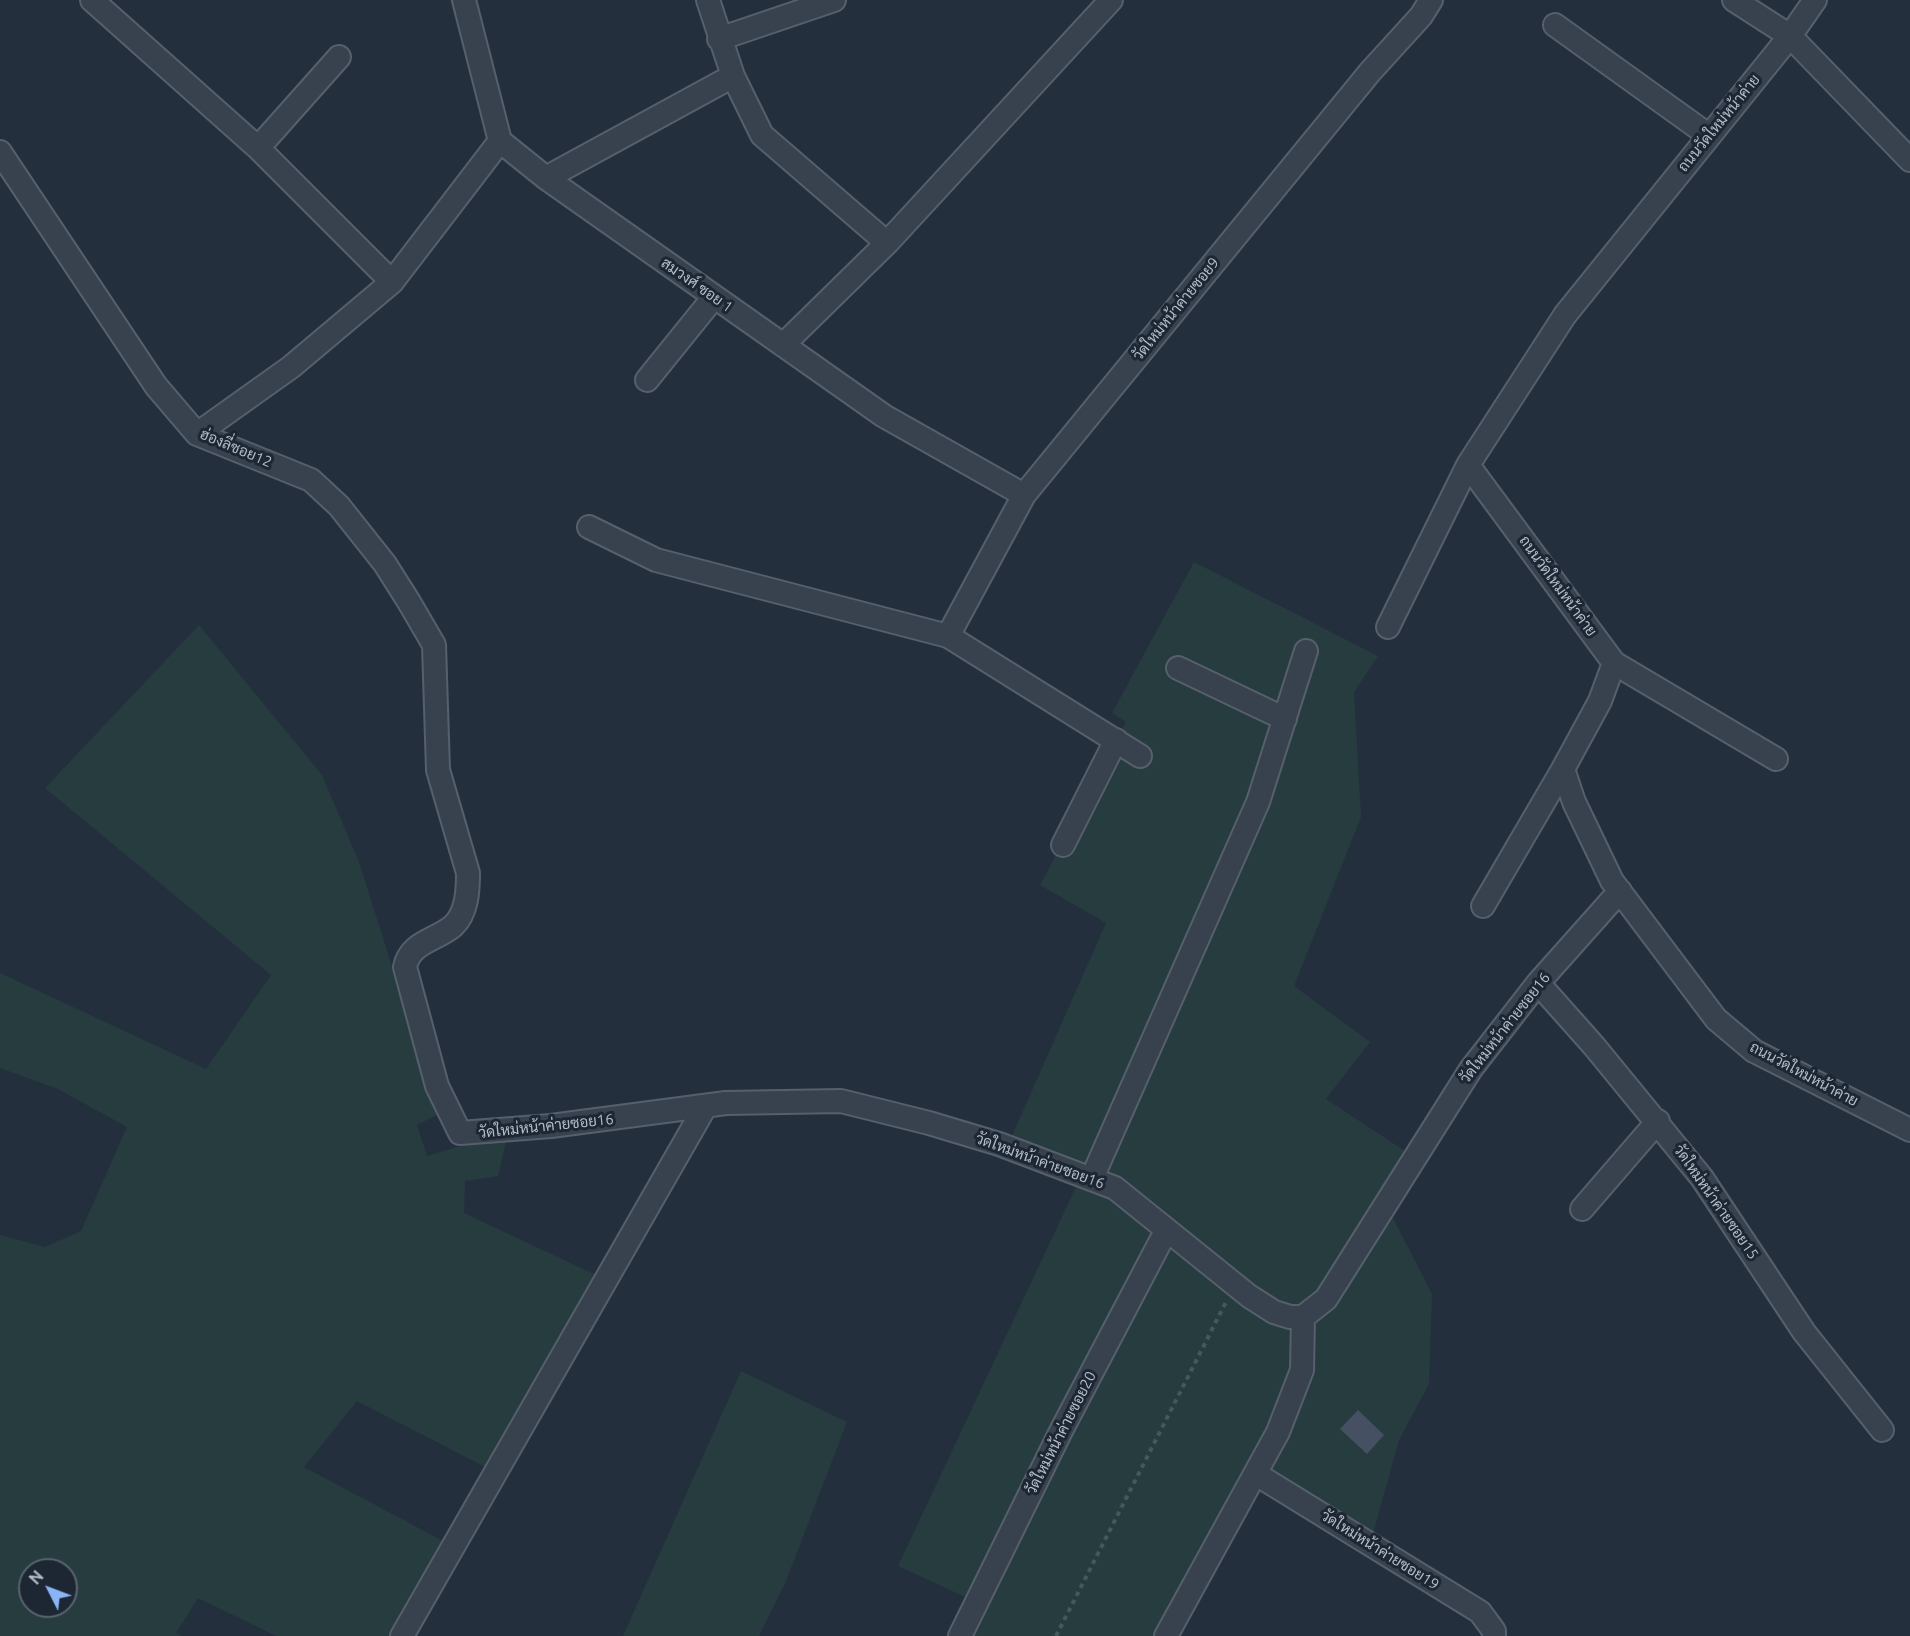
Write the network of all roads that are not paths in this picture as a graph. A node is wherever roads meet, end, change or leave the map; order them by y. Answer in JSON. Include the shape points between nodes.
{"nodes":[{"id":1,"x":92,"y":0,"type":"edge"},
{"id":2,"x":464,"y":0,"type":"edge"},
{"id":3,"x":708,"y":0,"type":"edge"},
{"id":4,"x":834,"y":0,"type":"edge"},
{"id":5,"x":1111,"y":0,"type":"edge"},
{"id":6,"x":1431,"y":0,"type":"edge"},
{"id":7,"x":1734,"y":0,"type":"edge"},
{"id":8,"x":1815,"y":0,"type":"edge"},
{"id":9,"x":1555,"y":25,"type":"dead end"},
{"id":10,"x":1790,"y":36,"type":"junction"},
{"id":11,"x":719,"y":39,"type":"junction"},
{"id":12,"x":339,"y":57,"type":"dead end"},
{"id":13,"x":733,"y":76,"type":"junction"},
{"id":14,"x":1708,"y":135,"type":"junction"},
{"id":15,"x":500,"y":141,"type":"junction"},
{"id":16,"x":258,"y":148,"type":"junction"},
{"id":17,"x":0,"y":152,"type":"edge"},
{"id":18,"x":1910,"y":160,"type":"edge"},
{"id":19,"x":546,"y":178,"type":"junction"},
{"id":20,"x":887,"y":243,"type":"junction"},
{"id":21,"x":392,"y":282,"type":"junction"},
{"id":22,"x":714,"y":297,"type":"junction"},
{"id":23,"x":783,"y":345,"type":"junction"},
{"id":24,"x":647,"y":380,"type":"dead end"},
{"id":25,"x":197,"y":434,"type":"junction"},
{"id":26,"x":1468,"y":465,"type":"junction"},
{"id":27,"x":1024,"y":495,"type":"junction"},
{"id":28,"x":589,"y":527,"type":"dead end"},
{"id":29,"x":1388,"y":627,"type":"dead end"},
{"id":30,"x":948,"y":636,"type":"junction"},
{"id":31,"x":1306,"y":651,"type":"dead end"},
{"id":32,"x":1614,"y":663,"type":"junction"},
{"id":33,"x":1178,"y":668,"type":"dead end"},
{"id":34,"x":1285,"y":719,"type":"junction"},
{"id":35,"x":1116,"y":740,"type":"junction"},
{"id":36,"x":1140,"y":756,"type":"dead end"},
{"id":37,"x":1776,"y":759,"type":"dead end"},
{"id":38,"x":1563,"y":769,"type":"junction"},
{"id":39,"x":1063,"y":845,"type":"dead end"},
{"id":40,"x":1620,"y":891,"type":"junction"},
{"id":41,"x":1483,"y":906,"type":"dead end"},
{"id":42,"x":460,"y":917,"type":"joint"},
{"id":43,"x":1538,"y":983,"type":"junction"},
{"id":44,"x":705,"y":1107,"type":"junction"},
{"id":45,"x":1658,"y":1121,"type":"junction"},
{"id":46,"x":1910,"y":1130,"type":"edge"},
{"id":47,"x":1092,"y":1178,"type":"junction"},
{"id":48,"x":1582,"y":1209,"type":"dead end"},
{"id":49,"x":1166,"y":1231,"type":"junction"},
{"id":50,"x":1304,"y":1317,"type":"junction"},
{"id":51,"x":1881,"y":1430,"type":"dead end"},
{"id":52,"x":1256,"y":1474,"type":"junction"},
{"id":53,"x":402,"y":1636,"type":"edge"},
{"id":54,"x":960,"y":1636,"type":"edge"},
{"id":55,"x":1166,"y":1636,"type":"edge"},
{"id":56,"x":1494,"y":1636,"type":"edge"}],
"edges":[{"from":1,"to":16,"type":"street"},
{"from":2,"to":15,"type":"street"},
{"from":3,"to":11,"type":"street"},
{"from":4,"to":11,"type":"street"},
{"from":5,"to":20,"type":"street"},
{"from":6,"to":27,"type":"street","name":"วัดใหม่หน้าค่ายซอย9"},
{"from":7,"to":10,"type":"street"},
{"from":8,"to":10,"type":"street","name":"ถนนวัดใหม่หน้าค่าย"},
{"from":9,"to":14,"type":"street"},
{"from":10,"to":14,"type":"street","name":"ถนนวัดใหม่หน้าค่าย"},
{"from":10,"to":18,"type":"street"},
{"from":11,"to":13,"type":"street"},
{"from":12,"to":16,"type":"street"},
{"from":13,"to":19,"type":"street"},
{"from":13,"to":20,"type":"street","via":[[762,135]]},
{"from":14,"to":26,"type":"street","name":"ถนนวัดใหม่หน้าค่าย","via":[[1564,315]]},
{"from":15,"to":19,"type":"street","name":"สมวงศ์ ซอย 1"},
{"from":15,"to":21,"type":"street"},
{"from":16,"to":21,"type":"street"},
{"from":17,"to":25,"type":"street","name":"ฮ่องลี่ซอย12","via":[[156,386]]},
{"from":19,"to":22,"type":"street","name":"สมวงศ์ ซอย 1"},
{"from":20,"to":23,"type":"street"},
{"from":21,"to":25,"type":"street","via":[[291,366]]},
{"from":22,"to":23,"type":"street","name":"สมวงศ์ ซอย 1"},
{"from":22,"to":24,"type":"street"},
{"from":23,"to":27,"type":"street","name":"สมวงศ์ ซอย 1","via":[[884,416]]},
{"from":25,"to":42,"type":"street","name":"ฮ่องลี่ซอย12","via":[[311,480],[339,506],[385,564],[434,645],[438,770],[468,873],[465,907]]},
{"from":26,"to":29,"type":"street"},
{"from":26,"to":32,"type":"street","name":"ถนนวัดใหม่หน้าค่าย"},
{"from":27,"to":30,"type":"street","name":"วัดใหม่หน้าค่ายซอย9"},
{"from":28,"to":30,"type":"street","via":[[656,560]]},
{"from":30,"to":35,"type":"street"},
{"from":31,"to":34,"type":"street"},
{"from":32,"to":37,"type":"street"},
{"from":32,"to":38,"type":"street","via":[[1600,701]]},
{"from":33,"to":34,"type":"street"},
{"from":34,"to":47,"type":"street","via":[[1258,802]]},
{"from":35,"to":36,"type":"street"},
{"from":35,"to":39,"type":"street"},
{"from":38,"to":40,"type":"street","name":"ถนนวัดใหม่หน้าค่าย","via":[[1574,802]]},
{"from":38,"to":41,"type":"street"},
{"from":40,"to":43,"type":"street","name":"วัดใหม่หน้าค่ายซอย16"},
{"from":40,"to":46,"type":"street","name":"ถนนวัดใหม่หน้าค่าย","via":[[1716,1019],[1754,1051]]},
{"from":42,"to":44,"type":"street","name":"วัดใหม่หน้าค่ายซอย16","via":[[412,950],[405,967],[437,1086],[460,1134]]},
{"from":43,"to":45,"type":"street","name":"วัดใหม่หน้าค่ายซอย15"},
{"from":43,"to":50,"type":"street","name":"วัดใหม่หน้าค่ายซอย16","via":[[1471,1069],[1326,1299]]},
{"from":44,"to":47,"type":"street","name":"วัดใหม่หน้าค่ายซอย16","via":[[726,1103],[841,1101],[949,1129]]},
{"from":44,"to":53,"type":"street"},
{"from":45,"to":48,"type":"street"},
{"from":45,"to":51,"type":"street","name":"วัดใหม่หน้าค่ายซอย15","via":[[1702,1178],[1804,1332]]},
{"from":47,"to":49,"type":"street","name":"วัดใหม่หน้าค่ายซอย16","via":[[1115,1188]]},
{"from":49,"to":50,"type":"street","name":"วัดใหม่หน้าค่ายซอย16","via":[[1274,1312]]},
{"from":49,"to":54,"type":"street","name":"วัดใหม่หน้าค่ายซอย20"},
{"from":50,"to":52,"type":"street","via":[[1302,1370],[1278,1432]]},
{"from":52,"to":55,"type":"street"},
{"from":52,"to":56,"type":"street","name":"วัดใหม่หน้าค่ายซอย19","via":[[1480,1612]]}]}
